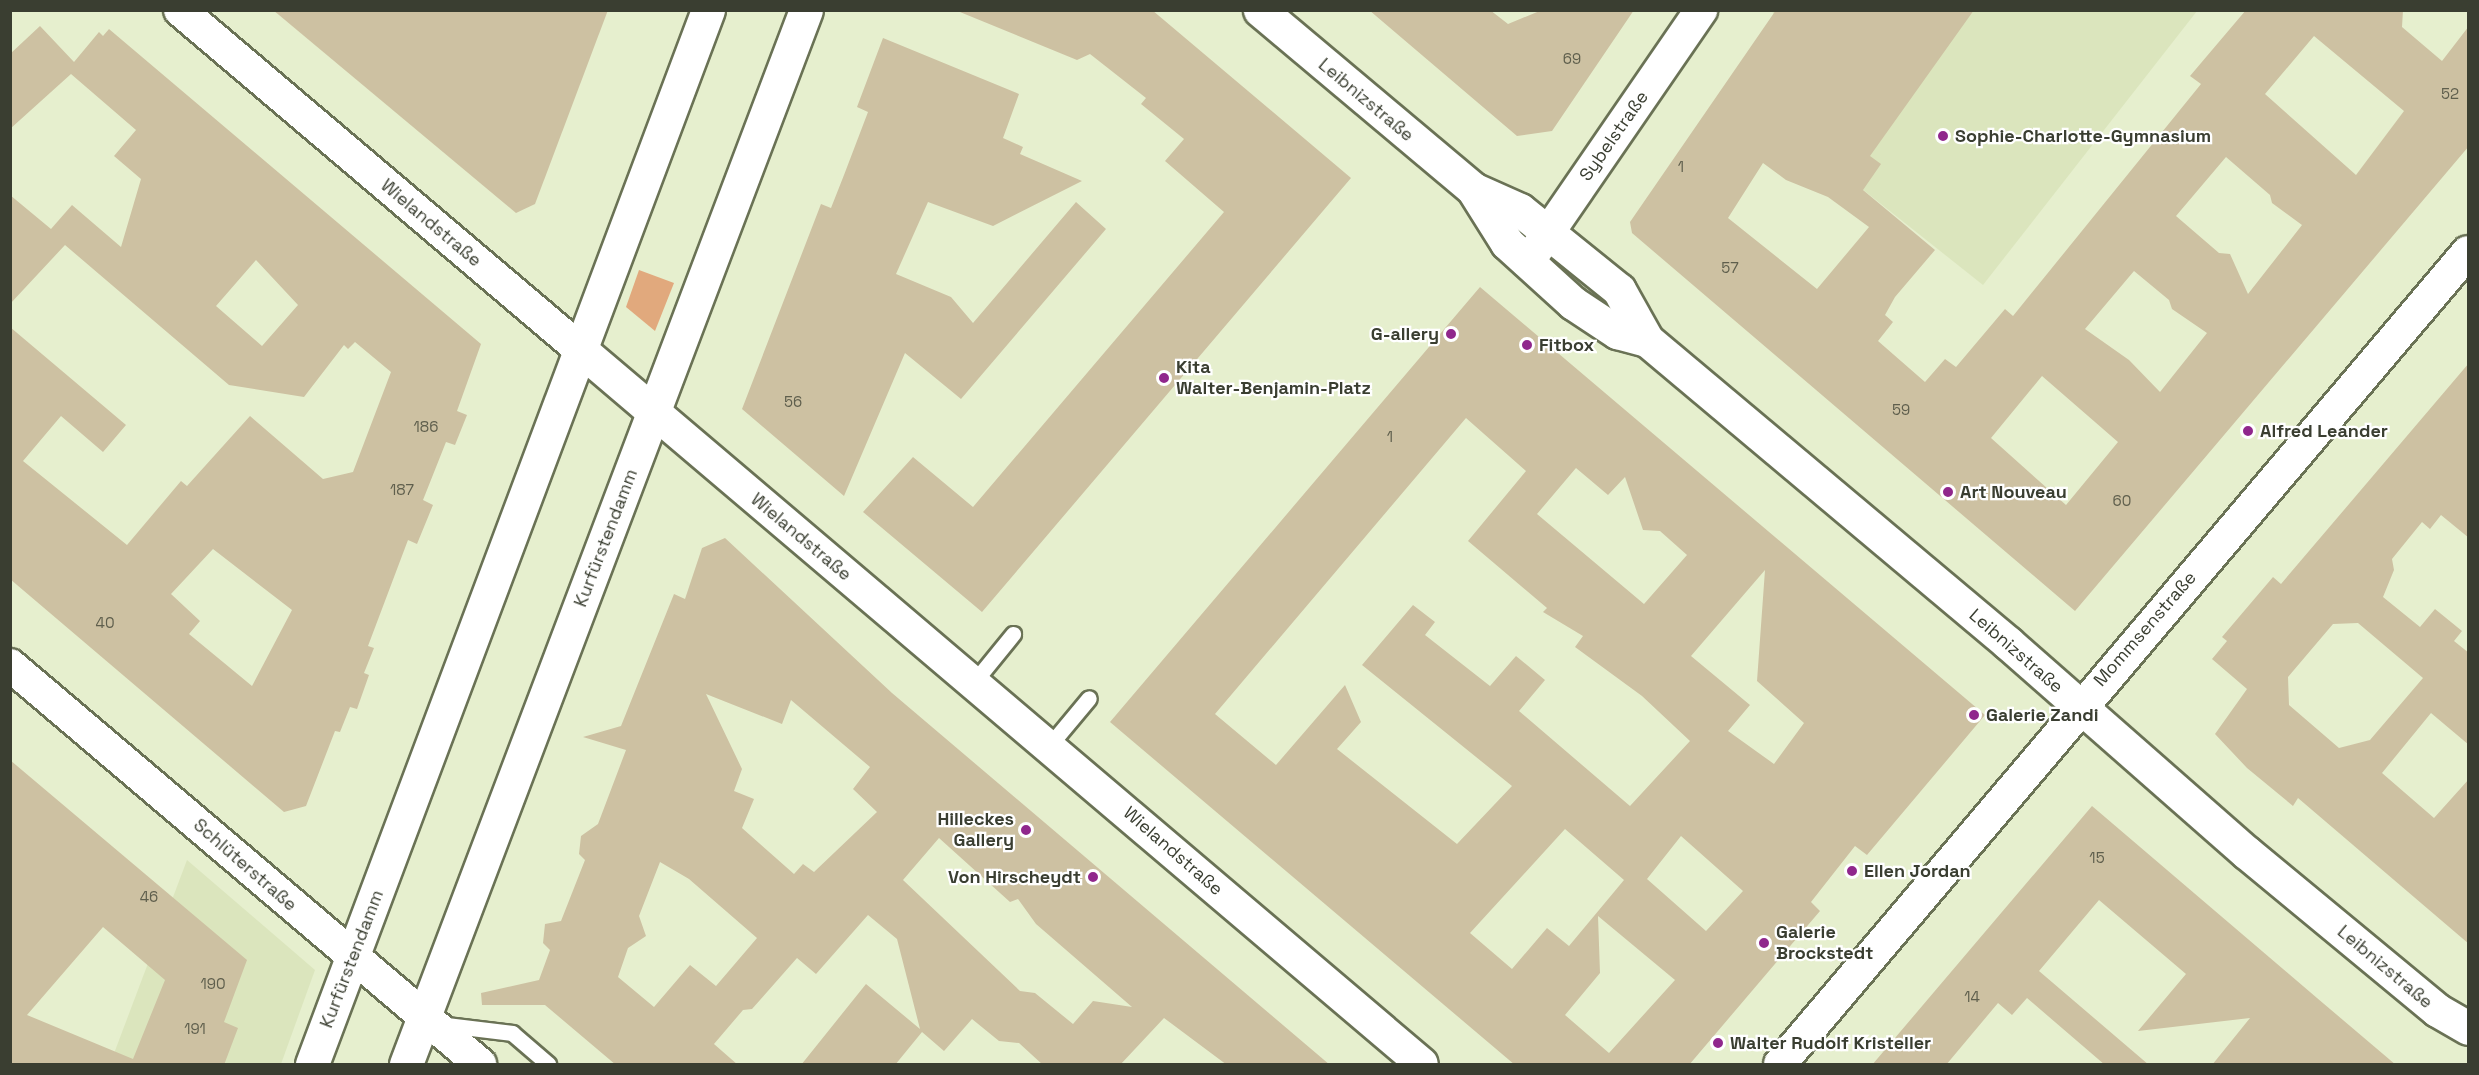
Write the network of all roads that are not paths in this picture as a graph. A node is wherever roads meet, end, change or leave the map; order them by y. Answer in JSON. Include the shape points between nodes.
{"nodes":[{"id":1,"x":180,"y":10,"type":"edge"},
{"id":2,"x":708,"y":10,"type":"edge"},
{"id":3,"x":806,"y":10,"type":"edge"},
{"id":4,"x":1260,"y":10,"type":"edge"},
{"id":5,"x":1701,"y":10,"type":"edge"},
{"id":6,"x":1473,"y":189,"type":"junction"},
{"id":7,"x":1549,"y":231,"type":"junction"},
{"id":8,"x":2469,"y":252,"type":"edge"},
{"id":9,"x":1528,"y":262,"type":"junction"},
{"id":10,"x":1647,"y":340,"type":"junction"},
{"id":11,"x":582,"y":351,"type":"junction"},
{"id":12,"x":654,"y":412,"type":"junction"},
{"id":13,"x":1013,"y":634,"type":"dead end"},
{"id":14,"x":10,"y":665,"type":"edge"},
{"id":15,"x":974,"y":682,"type":"junction"},
{"id":16,"x":1089,"y":698,"type":"dead end"},
{"id":17,"x":2080,"y":706,"type":"junction"},
{"id":18,"x":1049,"y":746,"type":"junction"},
{"id":19,"x":353,"y":957,"type":"junction"},
{"id":20,"x":2437,"y":1010,"type":"junction"},
{"id":21,"x":428,"y":1021,"type":"junction"},
{"id":22,"x":2469,"y":1028,"type":"edge"},
{"id":23,"x":2469,"y":1048,"type":"edge"},
{"id":24,"x":312,"y":1065,"type":"edge"},
{"id":25,"x":406,"y":1065,"type":"edge"},
{"id":26,"x":480,"y":1065,"type":"edge"},
{"id":27,"x":548,"y":1065,"type":"edge"},
{"id":28,"x":1422,"y":1065,"type":"edge"},
{"id":29,"x":1780,"y":1065,"type":"edge"}],
"edges":[{"from":1,"to":11,"type":"street","name":"Wielandstraße"},
{"from":2,"to":11,"type":"main road","name":"Kurfürstendamm"},
{"from":3,"to":12,"type":"main road","name":"Kurfürstendamm"},
{"from":4,"to":6,"type":"main road","name":"Leibnizstraße"},
{"from":5,"to":7,"type":"street","name":"Sybelstraße"},
{"from":6,"to":7,"type":"main road","name":"Leibnizstraße","via":[[1520,210]]},
{"from":6,"to":9,"type":"main road","name":"Leibnizstraße","via":[[1507,243]]},
{"from":7,"to":9,"type":"street","name":"Sybelstraße"},
{"from":7,"to":10,"type":"main road","name":"Leibnizstraße","via":[[1619,290]]},
{"from":8,"to":17,"type":"street","name":"Mommsenstraße"},
{"from":9,"to":10,"type":"main road","name":"Leibnizstraße","via":[[1593,320]]},
{"from":10,"to":17,"type":"main road","name":"Leibnizstraße"},
{"from":11,"to":12,"type":"main road","name":"Wielandstraße"},
{"from":11,"to":19,"type":"main road","name":"Kurfürstendamm"},
{"from":12,"to":15,"type":"street","name":"Wielandstraße"},
{"from":12,"to":21,"type":"main road","name":"Kurfürstendamm"},
{"from":13,"to":15,"type":"lane"},
{"from":14,"to":19,"type":"street","name":"Schlüterstraße"},
{"from":15,"to":18,"type":"street","name":"Wielandstraße"},
{"from":16,"to":18,"type":"lane"},
{"from":17,"to":20,"type":"main road","name":"Leibnizstraße"},
{"from":17,"to":29,"type":"street","name":"Mommsenstraße"},
{"from":18,"to":28,"type":"street","name":"Wielandstraße"},
{"from":19,"to":21,"type":"street","name":"Schlüterstraße"},
{"from":19,"to":24,"type":"main road","name":"Kurfürstendamm"},
{"from":20,"to":22,"type":"main road","name":"Leibnizstraße"},
{"from":20,"to":23,"type":"main road","name":"Leibnizstraße"},
{"from":21,"to":25,"type":"main road","name":"Kurfürstendamm"},
{"from":21,"to":26,"type":"street","name":"Schlüterstraße"},
{"from":21,"to":27,"type":"lane","via":[[512,1033]]}]}
